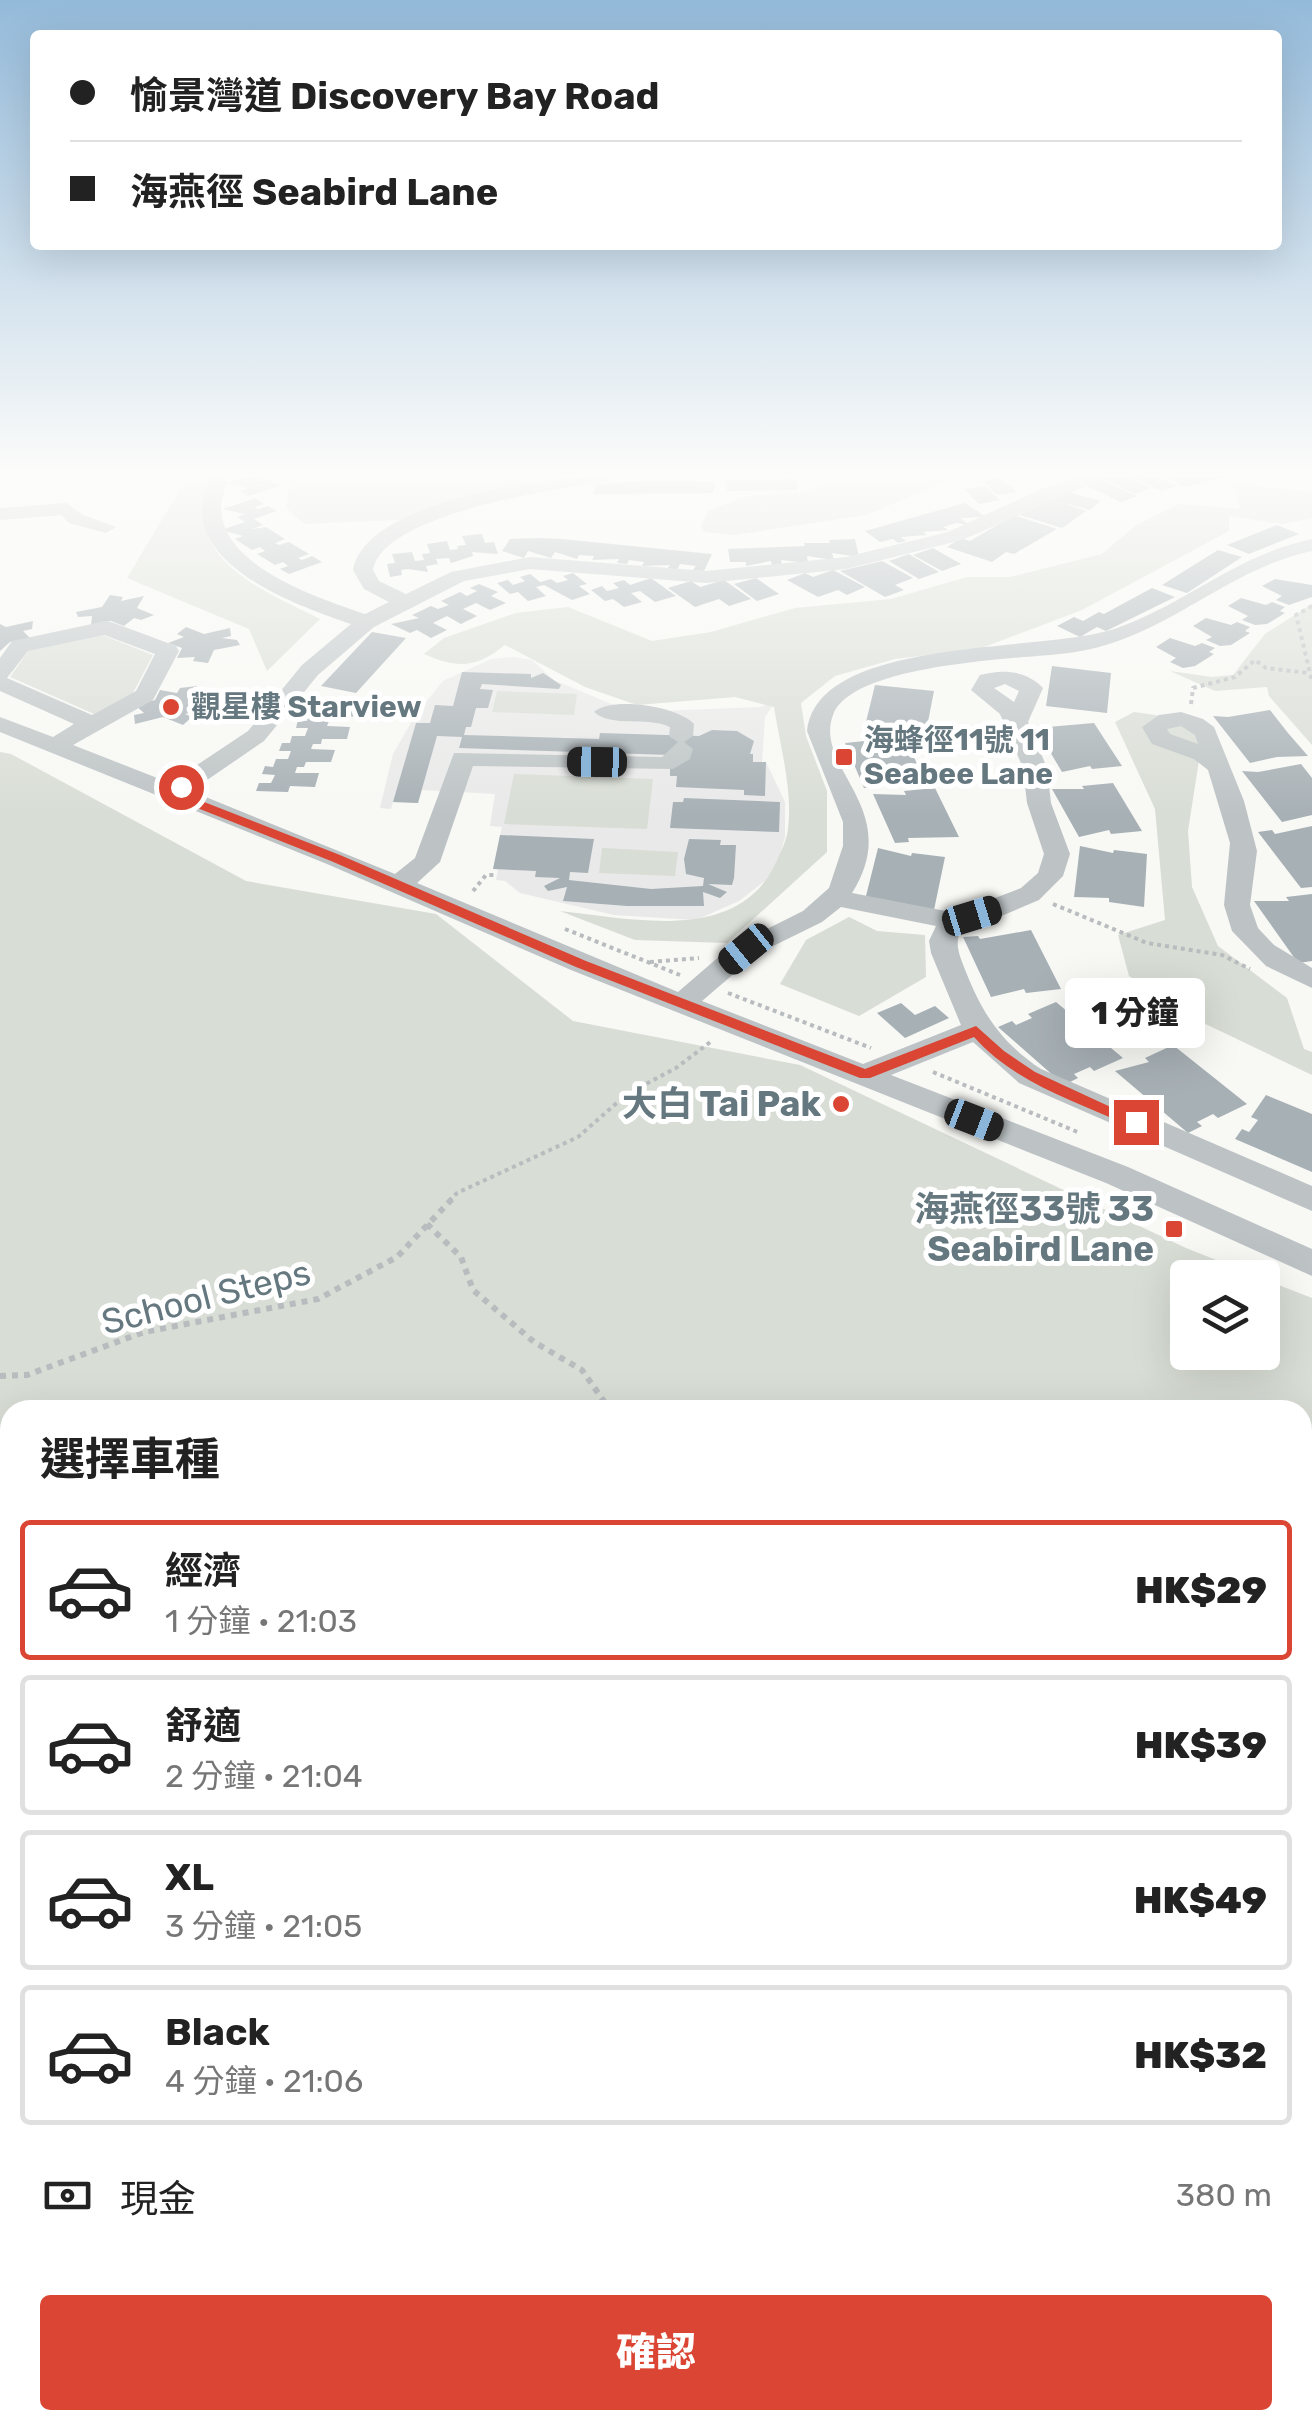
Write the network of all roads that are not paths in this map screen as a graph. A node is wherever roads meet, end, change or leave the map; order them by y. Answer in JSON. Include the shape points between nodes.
{"nodes":[{"id":1,"x":284,"y":589,"type":"edge"},
{"id":2,"x":381,"y":589,"type":"edge"},
{"id":3,"x":430,"y":589,"type":"edge"},
{"id":4,"x":1211,"y":589,"type":"edge"},
{"id":5,"x":404,"y":602,"type":"junction"},
{"id":6,"x":366,"y":622,"type":"junction"},
{"id":7,"x":0,"y":673,"type":"edge"},
{"id":8,"x":0,"y":682,"type":"edge"},
{"id":9,"x":606,"y":712,"type":"dead end"},
{"id":10,"x":1016,"y":722,"type":"dead end"},
{"id":11,"x":0,"y":724,"type":"edge"},
{"id":12,"x":93,"y":724,"type":"junction"},
{"id":13,"x":54,"y":746,"type":"junction"},
{"id":14,"x":1218,"y":766,"type":"junction"},
{"id":15,"x":171,"y":794,"type":"junction"},
{"id":16,"x":398,"y":884,"type":"junction"},
{"id":17,"x":835,"y":898,"type":"junction"},
{"id":18,"x":958,"y":922,"type":"junction"},
{"id":19,"x":1312,"y":978,"type":"edge"},
{"id":20,"x":693,"y":994,"type":"junction"},
{"id":21,"x":976,"y":1030,"type":"junction"},
{"id":22,"x":865,"y":1074,"type":"junction"},
{"id":23,"x":1312,"y":1199,"type":"edge"},
{"id":24,"x":1312,"y":1262,"type":"edge"}],
"edges":[{"from":1,"to":6,"type":"street"},
{"from":2,"to":5,"type":"street"},
{"from":3,"to":5,"type":"street"},
{"from":4,"to":17,"type":"street","via":[[1117,637],[901,668],[844,688],[818,725],[857,824]]},
{"from":5,"to":6,"type":"street"},
{"from":6,"to":15,"type":"street","via":[[310,670],[256,736]]},
{"from":7,"to":12,"type":"street","via":[[20,646],[106,628],[168,652],[144,695]]},
{"from":8,"to":12,"type":"street"},
{"from":9,"to":16,"type":"street","via":[[668,716],[682,724],[678,759],[664,764],[462,758],[427,862]]},
{"from":10,"to":18,"type":"street","via":[[1056,843],[1055,865],[1030,894]]},
{"from":11,"to":13,"type":"street"},
{"from":12,"to":13,"type":"street"},
{"from":13,"to":15,"type":"street"},
{"from":14,"to":14,"type":"street","via":[[1154,733],[1159,722],[1188,721],[1206,732]]},
{"from":14,"to":19,"type":"street","via":[[1244,845],[1241,920],[1267,953]]},
{"from":15,"to":16,"type":"street"},
{"from":16,"to":20,"type":"street","via":[[534,945]]},
{"from":17,"to":18,"type":"street"},
{"from":17,"to":20,"type":"street","via":[[746,949]]},
{"from":18,"to":21,"type":"street","via":[[947,930],[944,953]]},
{"from":20,"to":22,"type":"street"},
{"from":21,"to":22,"type":"street"},
{"from":21,"to":23,"type":"street","via":[[1030,1076]]},
{"from":22,"to":24,"type":"street"}]}
